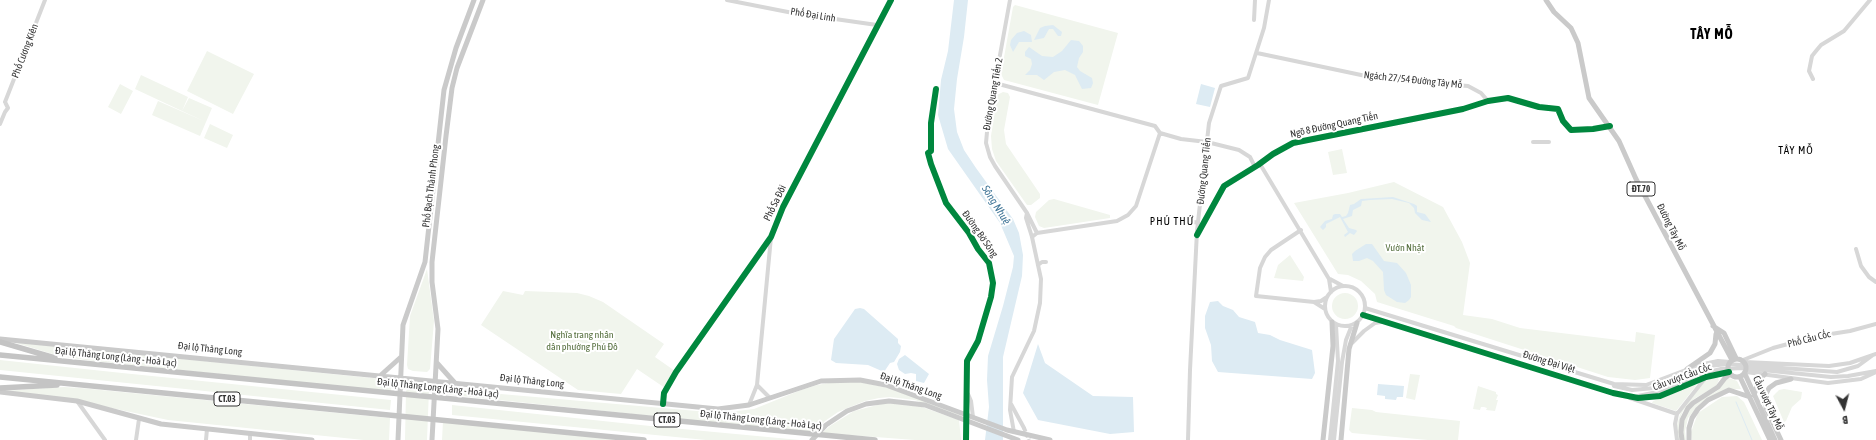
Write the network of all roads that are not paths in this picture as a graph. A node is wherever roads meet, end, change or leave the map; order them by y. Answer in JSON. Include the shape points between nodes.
{"nodes":[{"id":1,"x":45,"y":0,"type":"edge"},
{"id":2,"x":474,"y":0,"type":"edge"},
{"id":3,"x":483,"y":0,"type":"edge"},
{"id":4,"x":727,"y":0,"type":"edge"},
{"id":5,"x":891,"y":0,"type":"edge"},
{"id":6,"x":1010,"y":0,"type":"edge"},
{"id":7,"x":1256,"y":0,"type":"edge"},
{"id":8,"x":1269,"y":0,"type":"edge"},
{"id":9,"x":1546,"y":0,"type":"edge"},
{"id":10,"x":1870,"y":0,"type":"edge"},
{"id":11,"x":1254,"y":20,"type":"dead end"},
{"id":12,"x":877,"y":25,"type":"junction"},
{"id":13,"x":460,"y":37,"type":"junction"},
{"id":14,"x":467,"y":40,"type":"junction"},
{"id":15,"x":1257,"y":53,"type":"junction"},
{"id":16,"x":1813,"y":79,"type":"dead end"},
{"id":17,"x":995,"y":84,"type":"junction"},
{"id":18,"x":936,"y":89,"type":"dead end"},
{"id":19,"x":1488,"y":101,"type":"junction"},
{"id":20,"x":0,"y":102,"type":"edge"},
{"id":21,"x":6,"y":102,"type":"junction"},
{"id":22,"x":0,"y":124,"type":"edge"},
{"id":23,"x":1610,"y":126,"type":"junction"},
{"id":24,"x":1160,"y":132,"type":"junction"},
{"id":25,"x":1207,"y":142,"type":"junction"},
{"id":26,"x":1533,"y":142,"type":"dead end"},
{"id":27,"x":1549,"y":142,"type":"dead end"},
{"id":28,"x":1260,"y":164,"type":"junction"},
{"id":29,"x":1254,"y":167,"type":"junction"},
{"id":30,"x":1027,"y":213,"type":"junction"},
{"id":31,"x":1182,"y":219,"type":"dead end"},
{"id":32,"x":1198,"y":223,"type":"junction"},
{"id":33,"x":1301,"y":230,"type":"junction"},
{"id":34,"x":1037,"y":234,"type":"junction"},
{"id":35,"x":1197,"y":235,"type":"junction"},
{"id":36,"x":771,"y":237,"type":"junction"},
{"id":37,"x":1032,"y":237,"type":"junction"},
{"id":38,"x":1856,"y":249,"type":"dead end"},
{"id":39,"x":759,"y":252,"type":"junction"},
{"id":40,"x":769,"y":258,"type":"junction"},
{"id":41,"x":1046,"y":262,"type":"dead end"},
{"id":42,"x":1038,"y":265,"type":"junction"},
{"id":43,"x":1329,"y":278,"type":"junction"},
{"id":44,"x":1876,"y":282,"type":"edge"},
{"id":45,"x":1343,"y":286,"type":"junction"},
{"id":46,"x":1331,"y":292,"type":"junction"},
{"id":47,"x":1327,"y":296,"type":"junction"},
{"id":48,"x":1314,"y":302,"type":"junction"},
{"id":49,"x":1365,"y":308,"type":"junction"},
{"id":50,"x":1324,"y":309,"type":"junction"},
{"id":51,"x":1363,"y":315,"type":"junction"},
{"id":52,"x":1383,"y":321,"type":"junction"},
{"id":53,"x":1357,"y":323,"type":"junction"},
{"id":54,"x":1334,"y":324,"type":"junction"},
{"id":55,"x":1876,"y":324,"type":"edge"},
{"id":56,"x":1352,"y":326,"type":"junction"},
{"id":57,"x":1713,"y":326,"type":"junction"},
{"id":58,"x":1436,"y":330,"type":"junction"},
{"id":59,"x":1716,"y":333,"type":"junction"},
{"id":60,"x":1434,"y":337,"type":"junction"},
{"id":61,"x":0,"y":340,"type":"edge"},
{"id":62,"x":1349,"y":349,"type":"junction"},
{"id":63,"x":1875,"y":354,"type":"edge"},
{"id":64,"x":0,"y":355,"type":"edge"},
{"id":65,"x":401,"y":357,"type":"junction"},
{"id":66,"x":1733,"y":360,"type":"junction"},
{"id":67,"x":1744,"y":361,"type":"junction"},
{"id":68,"x":89,"y":363,"type":"junction"},
{"id":69,"x":437,"y":363,"type":"junction"},
{"id":70,"x":1687,"y":369,"type":"junction"},
{"id":71,"x":1876,"y":371,"type":"edge"},
{"id":72,"x":1729,"y":373,"type":"junction"},
{"id":73,"x":1744,"y":374,"type":"junction"},
{"id":74,"x":1765,"y":374,"type":"junction"},
{"id":75,"x":381,"y":376,"type":"junction"},
{"id":76,"x":1706,"y":376,"type":"junction"},
{"id":77,"x":0,"y":377,"type":"edge"},
{"id":78,"x":401,"y":377,"type":"junction"},
{"id":79,"x":1791,"y":379,"type":"junction"},
{"id":80,"x":436,"y":380,"type":"junction"},
{"id":81,"x":454,"y":382,"type":"junction"},
{"id":82,"x":1606,"y":383,"type":"junction"},
{"id":83,"x":81,"y":384,"type":"junction"},
{"id":84,"x":757,"y":385,"type":"junction"},
{"id":85,"x":0,"y":388,"type":"edge"},
{"id":86,"x":0,"y":392,"type":"edge"},
{"id":87,"x":967,"y":392,"type":"junction"},
{"id":88,"x":1626,"y":395,"type":"junction"},
{"id":89,"x":1632,"y":396,"type":"junction"},
{"id":90,"x":1752,"y":396,"type":"junction"},
{"id":91,"x":770,"y":398,"type":"junction"},
{"id":92,"x":76,"y":401,"type":"junction"},
{"id":93,"x":663,"y":404,"type":"junction"},
{"id":94,"x":1010,"y":404,"type":"junction"},
{"id":95,"x":749,"y":405,"type":"junction"},
{"id":96,"x":1756,"y":405,"type":"junction"},
{"id":97,"x":966,"y":410,"type":"dead end"},
{"id":98,"x":1677,"y":414,"type":"junction"},
{"id":99,"x":973,"y":417,"type":"junction"},
{"id":100,"x":139,"y":419,"type":"junction"},
{"id":101,"x":966,"y":425,"type":"dead end"},
{"id":102,"x":1024,"y":428,"type":"tunnel mouth"},
{"id":103,"x":206,"y":429,"type":"junction"},
{"id":104,"x":1014,"y":432,"type":"junction"},
{"id":105,"x":250,"y":433,"type":"junction"},
{"id":106,"x":292,"y":439,"type":"edge"},
{"id":107,"x":104,"y":440,"type":"edge"},
{"id":108,"x":136,"y":440,"type":"edge"},
{"id":109,"x":206,"y":440,"type":"edge"},
{"id":110,"x":250,"y":440,"type":"edge"},
{"id":111,"x":312,"y":440,"type":"edge"},
{"id":112,"x":398,"y":440,"type":"edge"},
{"id":113,"x":432,"y":440,"type":"edge"},
{"id":114,"x":644,"y":440,"type":"edge"},
{"id":115,"x":812,"y":440,"type":"edge"},
{"id":116,"x":875,"y":440,"type":"edge"},
{"id":117,"x":966,"y":440,"type":"edge"},
{"id":118,"x":1018,"y":440,"type":"edge"},
{"id":119,"x":1050,"y":440,"type":"edge"},
{"id":120,"x":1188,"y":440,"type":"edge"},
{"id":121,"x":1323,"y":440,"type":"edge"},
{"id":122,"x":1330,"y":440,"type":"edge"},
{"id":123,"x":1334,"y":440,"type":"edge"},
{"id":124,"x":1341,"y":440,"type":"edge"},
{"id":125,"x":1676,"y":440,"type":"edge"},
{"id":126,"x":1682,"y":440,"type":"edge"},
{"id":127,"x":1689,"y":440,"type":"edge"},
{"id":128,"x":1770,"y":440,"type":"edge"},
{"id":129,"x":1775,"y":440,"type":"edge"},
{"id":130,"x":1781,"y":440,"type":"edge"}],
"edges":[{"from":1,"to":21,"type":"street","name":"Phố Cương Kiên"},
{"from":2,"to":13,"type":"main road","name":"Phố Bạch Thành Phong"},
{"from":3,"to":14,"type":"main road","name":"Phố Bạch Thành Phong"},
{"from":4,"to":12,"type":"street","name":"Phố Đại Linh"},
{"from":5,"to":12,"type":"street","name":"Phố Sa Đôi"},
{"from":6,"to":17,"type":"street","name":"Đường Quang Tiến 2"},
{"from":7,"to":11,"type":"street"},
{"from":8,"to":15,"type":"street","name":"Đường Quang Tiến"},
{"from":9,"to":23,"type":"main road","name":"Đường Tây Mỗ","number":"ĐT.70","via":[[1554,12],[1571,28],[1580,50],[1589,98]]},
{"from":10,"to":16,"type":"street","via":[[1844,31],[1821,45],[1812,56],[1810,70]]},
{"from":12,"to":36,"type":"street","name":"Phố Sa Đôi","via":[[783,207]]},
{"from":13,"to":14,"type":"main road"},
{"from":13,"to":65,"type":"main road","name":"Phố Bạch Thành Phong","via":[[444,90],[425,262],[403,325]]},
{"from":14,"to":69,"type":"main road","name":"Phố Bạch Thành Phong","via":[[452,88],[432,262],[438,329]]},
{"from":15,"to":19,"type":"street","name":"Ngách 27/54 Đường Tây Mỗ","via":[[1380,79],[1468,86],[1481,93]]},
{"from":15,"to":25,"type":"street","name":"Đường Quang Tiến","via":[[1246,80],[1221,86],[1209,123]]},
{"from":17,"to":24,"type":"street","via":[[1155,126]]},
{"from":17,"to":30,"type":"street","name":"Đường Quang Tiến 2","via":[[986,136],[987,150]]},
{"from":18,"to":87,"type":"street","name":"Đường Bờ Sông","via":[[931,123],[931,151],[928,153],[931,164],[946,203],[989,263],[993,282],[978,341],[967,361]]},
{"from":19,"to":23,"type":"street","name":"Ngõ 8 Đường Quang Tiến","via":[[1508,98],[1539,107],[1558,109],[1563,121],[1573,130]]},
{"from":19,"to":28,"type":"street","name":"Ngõ 8 Đường Quang Tiến","via":[[1463,109],[1293,143]]},
{"from":20,"to":21,"type":"street"},
{"from":21,"to":22,"type":"street","name":"Phố Cương Kiên","via":[[8,106]]},
{"from":23,"to":57,"type":"main road","name":"Đường Tây Mỗ","number":"ĐT.70"},
{"from":24,"to":25,"type":"street","via":[[1189,141]]},
{"from":24,"to":34,"type":"street","via":[[1136,206],[1128,215],[1117,222]]},
{"from":25,"to":29,"type":"street","via":[[1239,150],[1250,157]]},
{"from":25,"to":32,"type":"street","name":"Đường Quang Tiến"},
{"from":26,"to":27,"type":"street"},
{"from":28,"to":29,"type":"street","name":"Ngõ 8 Đường Quang Tiến"},
{"from":28,"to":33,"type":"street"},
{"from":29,"to":35,"type":"street","name":"Ngõ 8 Đường Quang Tiến","via":[[1224,186]]},
{"from":30,"to":34,"type":"street"},
{"from":30,"to":37,"type":"street","name":"Đường Quang Tiến 2"},
{"from":31,"to":32,"type":"street"},
{"from":32,"to":35,"type":"street","name":"Đường Quang Tiến"},
{"from":33,"to":43,"type":"street"},
{"from":33,"to":48,"type":"street","via":[[1265,257],[1260,268],[1256,296]]},
{"from":34,"to":37,"type":"street"},
{"from":35,"to":120,"type":"street","name":"Đường Quang Tiến"},
{"from":36,"to":39,"type":"street","name":"Phố Sa Đôi"},
{"from":36,"to":40,"type":"street"},
{"from":37,"to":42,"type":"street","name":"Đường Quang Tiến 2"},
{"from":38,"to":44,"type":"street","via":[[1861,266]]},
{"from":39,"to":40,"type":"street","via":[[764,252]]},
{"from":39,"to":93,"type":"street","name":"Phố Sa Đôi","via":[[670,382],[664,393]]},
{"from":40,"to":84,"type":"street"},
{"from":41,"to":42,"type":"street"},
{"from":42,"to":94,"type":"street","name":"Đường Quang Tiến 2","via":[[1041,279],[1037,321],[1012,377]]},
{"from":43,"to":45,"type":"street"},
{"from":43,"to":46,"type":"street"},
{"from":45,"to":46,"type":"street"},
{"from":45,"to":49,"type":"street","via":[[1358,290]]},
{"from":46,"to":47,"type":"street"},
{"from":47,"to":48,"type":"street","via":[[1321,301]]},
{"from":47,"to":50,"type":"street"},
{"from":48,"to":50,"type":"street"},
{"from":49,"to":51,"type":"street"},
{"from":49,"to":58,"type":"street","name":"Đường Đại Việt"},
{"from":50,"to":54,"type":"street"},
{"from":51,"to":52,"type":"street","name":"Đường Đại Việt"},
{"from":51,"to":53,"type":"street"},
{"from":52,"to":60,"type":"street","name":"Đường Đại Việt"},
{"from":52,"to":62,"type":"street","via":[[1364,330],[1354,339]]},
{"from":53,"to":56,"type":"street"},
{"from":53,"to":62,"type":"main road"},
{"from":54,"to":56,"type":"street"},
{"from":54,"to":121,"type":"main road"},
{"from":54,"to":122,"type":"street","via":[[1338,361]]},
{"from":55,"to":67,"type":"street","name":"Phố Cầu Cốc","via":[[1773,348]]},
{"from":56,"to":123,"type":"street","via":[[1346,340],[1342,362]]},
{"from":57,"to":59,"type":"main road","name":"Đường Tây Mỗ","number":"ĐT.70"},
{"from":57,"to":66,"type":"main road","name":"Đường Tây Mỗ","number":"ĐT.70","via":[[1724,333]]},
{"from":58,"to":60,"type":"street"},
{"from":58,"to":82,"type":"street","name":"Đường Đại Việt"},
{"from":59,"to":66,"type":"main road","name":"Đường Tây Mỗ","number":"ĐT.70"},
{"from":59,"to":70,"type":"main road","via":[[1715,344],[1710,353]]},
{"from":60,"to":88,"type":"street","name":"Đường Đại Việt"},
{"from":61,"to":68,"type":"highway","via":[[54,358]]},
{"from":61,"to":75,"type":"main road","name":"Đại lộ Thăng Long"},
{"from":62,"to":124,"type":"main road"},
{"from":63,"to":67,"type":"street","via":[[1850,363],[1829,366]]},
{"from":63,"to":82,"type":"street","name":"Cầu vượt Cầu Cốc","via":[[1853,368],[1831,373],[1722,364],[1695,371],[1662,386],[1639,390]]},
{"from":64,"to":68,"type":"highway","name":"Đại lộ Thăng Long (Láng - Hoà Lạc)","number":"CT.03"},
{"from":65,"to":75,"type":"main road"},
{"from":65,"to":78,"type":"main road","name":"Phố Bạch Thành Phong"},
{"from":66,"to":67,"type":"main road"},
{"from":66,"to":70,"type":"street","name":"Đường Đại Việt","via":[[1712,362]]},
{"from":66,"to":72,"type":"main road","via":[[1728,366]]},
{"from":67,"to":73,"type":"main road","via":[[1747,367]]},
{"from":68,"to":116,"type":"highway","name":"Đại lộ Thăng Long (Láng - Hoà Lạc)","number":"CT.03"},
{"from":69,"to":80,"type":"main road","name":"Phố Bạch Thành Phong"},
{"from":69,"to":81,"type":"main road"},
{"from":70,"to":82,"type":"street","name":"Đường Đại Việt","via":[[1646,385]]},
{"from":71,"to":79,"type":"street","via":[[1860,379],[1838,382]]},
{"from":71,"to":89,"type":"street","name":"Cầu vượt Cầu Cốc","via":[[1824,377],[1728,368],[1706,372],[1662,391]]},
{"from":72,"to":73,"type":"main road","via":[[1735,377]]},
{"from":72,"to":76,"type":"street","name":"Đường Đại Việt"},
{"from":72,"to":126,"type":"main road","via":[[1718,388],[1688,408],[1682,420]]},
{"from":73,"to":74,"type":"street"},
{"from":73,"to":90,"type":"main road","name":"Cầu vượt Tây Mỗ"},
{"from":74,"to":79,"type":"street"},
{"from":74,"to":90,"type":"main road"},
{"from":75,"to":78,"type":"main road","name":"Đại lộ Thăng Long"},
{"from":76,"to":89,"type":"street","name":"Đường Đại Việt","via":[[1660,396]]},
{"from":76,"to":98,"type":"street"},
{"from":77,"to":83,"type":"highway","number":"CT.03"},
{"from":78,"to":80,"type":"main road","name":"Đại lộ Thăng Long"},
{"from":78,"to":112,"type":"main road","name":"Phố Bạch Thành Phong"},
{"from":79,"to":130,"type":"main road","via":[[1776,383],[1766,394],[1766,408]]},
{"from":80,"to":81,"type":"main road","name":"Đại lộ Thăng Long"},
{"from":80,"to":113,"type":"main road","name":"Phố Bạch Thành Phong"},
{"from":81,"to":93,"type":"main road","name":"Đại lộ Thăng Long"},
{"from":83,"to":85,"type":"highway"},
{"from":83,"to":114,"type":"highway","number":"CT.03"},
{"from":84,"to":91,"type":"street"},
{"from":84,"to":95,"type":"street"},
{"from":86,"to":92,"type":"main road"},
{"from":87,"to":97,"type":"street"},
{"from":87,"to":99,"type":"street","name":"Đường Bờ Sông"},
{"from":88,"to":89,"type":"street","name":"Đường Đại Việt"},
{"from":88,"to":98,"type":"street","via":[[1638,402]]},
{"from":90,"to":96,"type":"main road","name":"Cầu vượt Tây Mỗ"},
{"from":90,"to":127,"type":"main road","via":[[1729,390],[1708,400],[1692,418]]},
{"from":91,"to":95,"type":"main road","name":"Đại lộ Thăng Long"},
{"from":91,"to":99,"type":"main road","name":"Đại lộ Thăng Long","via":[[821,381],[860,380],[886,384]]},
{"from":92,"to":100,"type":"main road"},
{"from":92,"to":107,"type":"street"},
{"from":93,"to":95,"type":"main road","name":"Đại lộ Thăng Long","via":[[718,409]]},
{"from":94,"to":102,"type":"street"},
{"from":94,"to":104,"type":"street","name":"Đường Quang Tiến 2"},
{"from":96,"to":128,"type":"main road","name":"Cầu vượt Tây Mỗ"},
{"from":96,"to":129,"type":"main road","name":"Cầu vượt Tây Mỗ"},
{"from":98,"to":125,"type":"street"},
{"from":99,"to":104,"type":"main road","name":"Đại lộ Thăng Long"},
{"from":100,"to":103,"type":"main road"},
{"from":100,"to":108,"type":"street"},
{"from":101,"to":117,"type":"street"},
{"from":103,"to":105,"type":"main road"},
{"from":103,"to":109,"type":"street"},
{"from":104,"to":119,"type":"main road","name":"Đại lộ Thăng Long"},
{"from":105,"to":106,"type":"main road"},
{"from":105,"to":110,"type":"street"},
{"from":106,"to":111,"type":"main road"},
{"from":115,"to":118,"type":"main road","via":[[834,419],[853,408],[889,401],[920,404]]}]}
